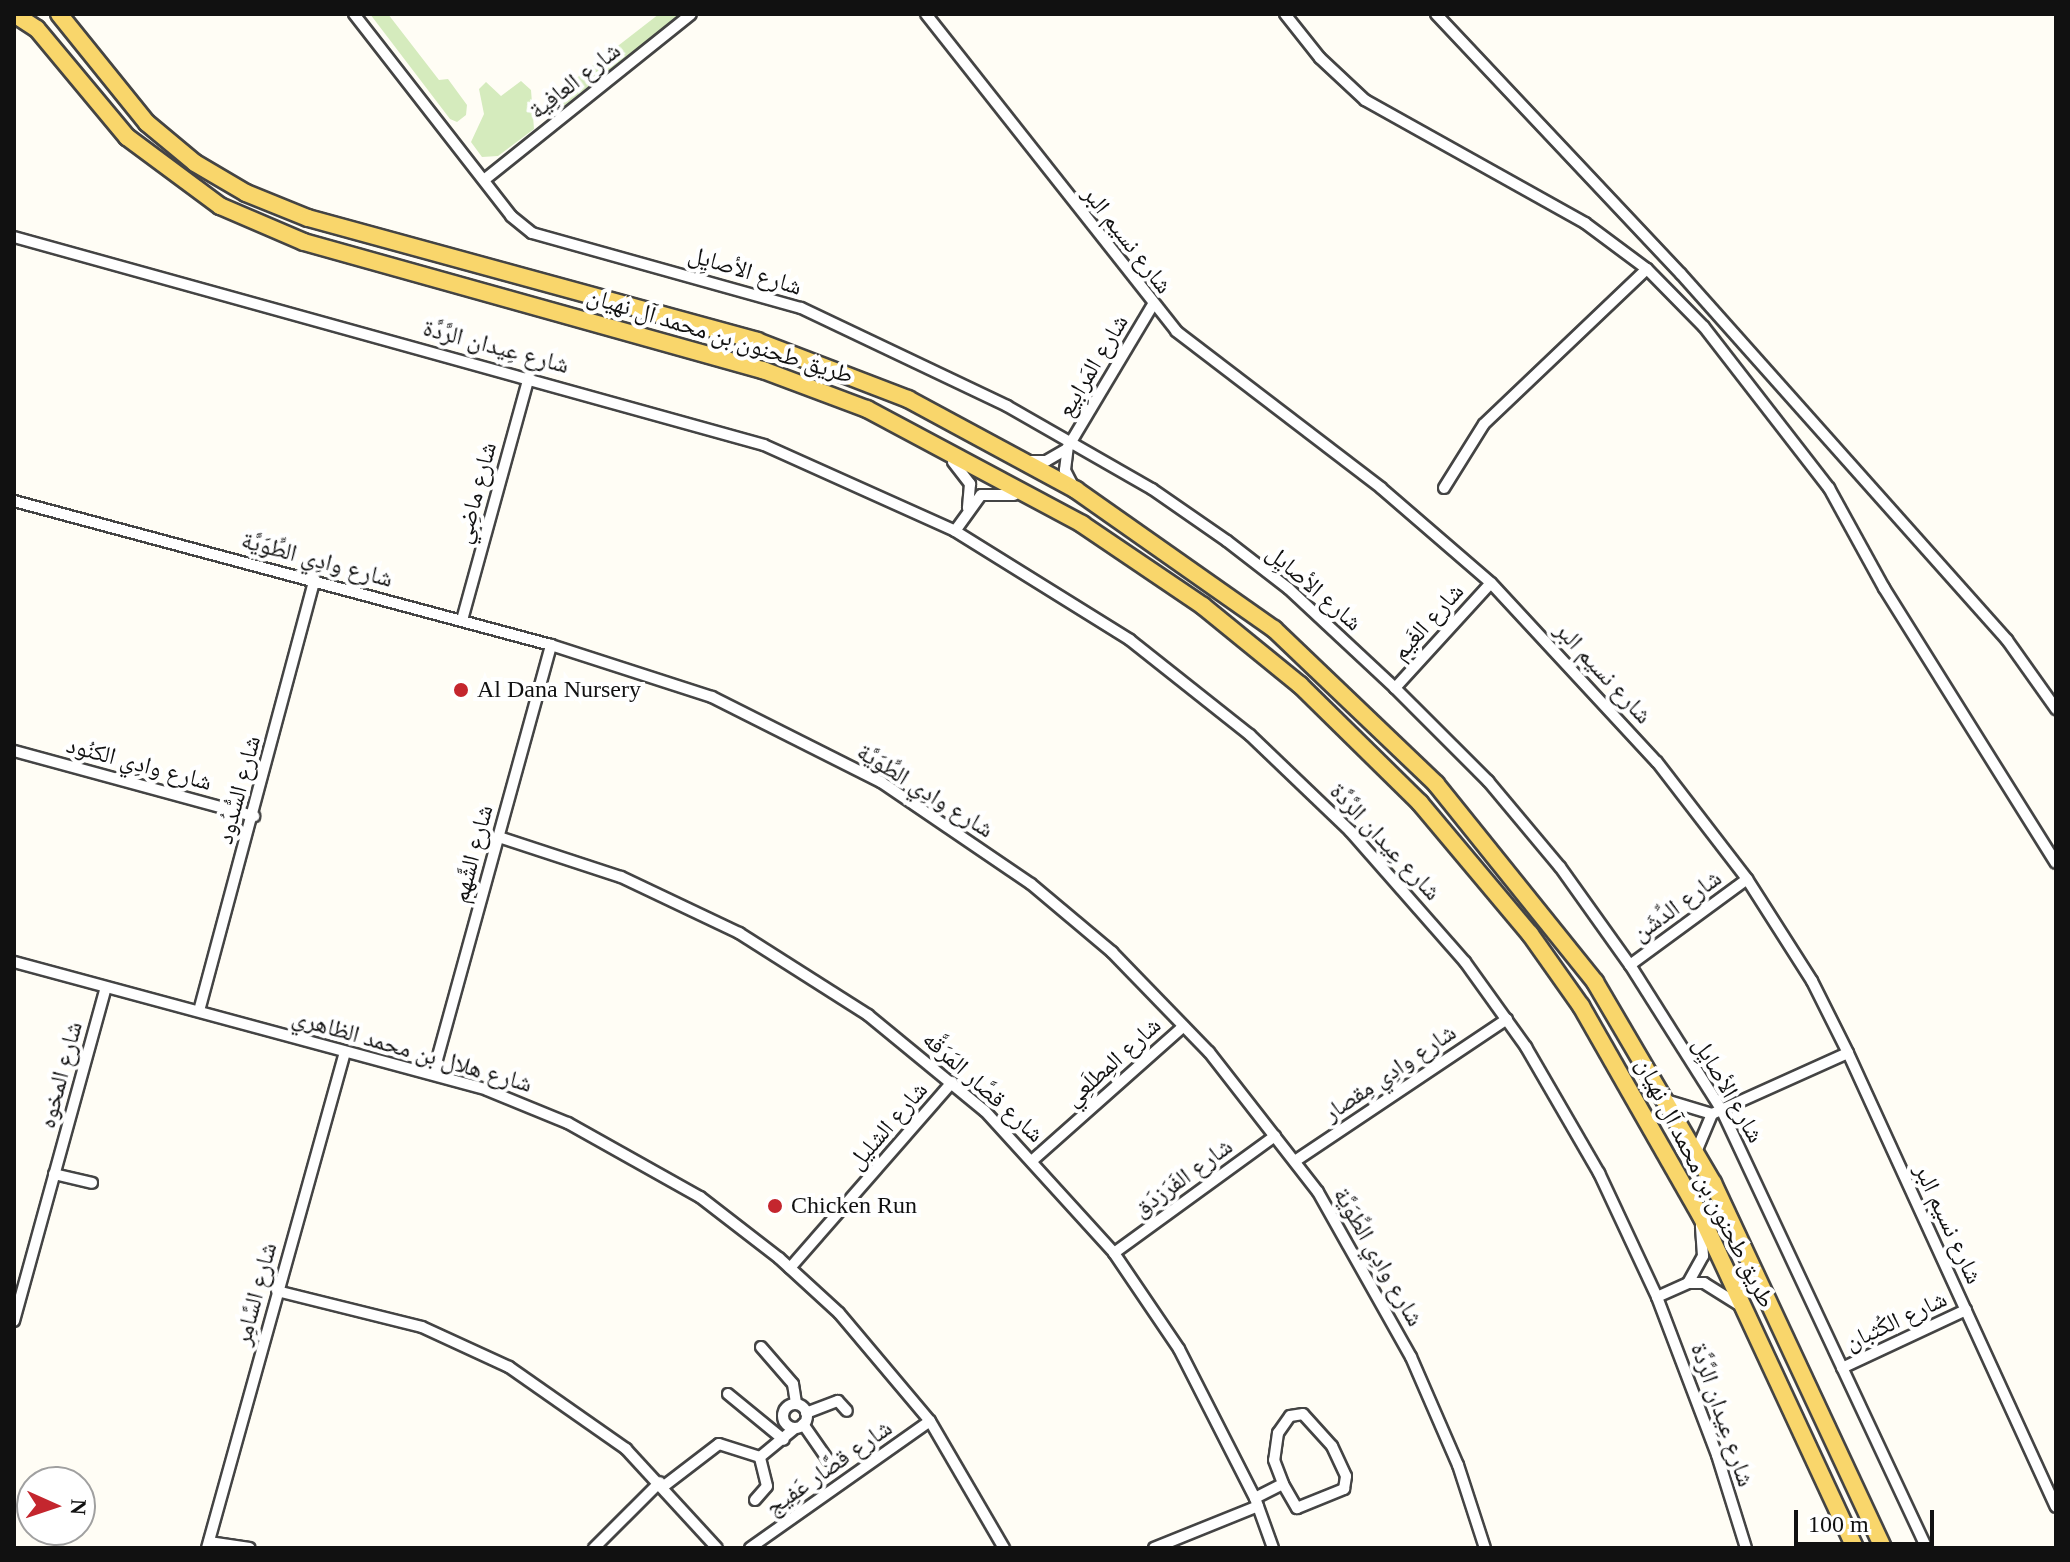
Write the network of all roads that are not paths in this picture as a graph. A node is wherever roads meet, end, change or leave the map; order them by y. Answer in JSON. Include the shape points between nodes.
{"nodes":[{"id":1,"x":14,"y":14,"type":"edge"},
{"id":2,"x":59,"y":14,"type":"edge"},
{"id":3,"x":354,"y":14,"type":"edge"},
{"id":4,"x":691,"y":14,"type":"edge"},
{"id":5,"x":926,"y":14,"type":"edge"},
{"id":6,"x":1285,"y":14,"type":"edge"},
{"id":7,"x":1436,"y":14,"type":"edge"},
{"id":8,"x":484,"y":180,"type":"junction"},
{"id":9,"x":14,"y":237,"type":"edge"},
{"id":10,"x":1647,"y":269,"type":"junction"},
{"id":11,"x":1152,"y":306,"type":"junction"},
{"id":12,"x":529,"y":376,"type":"junction"},
{"id":13,"x":867,"y":409,"type":"junction"},
{"id":14,"x":1070,"y":445,"type":"junction"},
{"id":15,"x":1029,"y":461,"type":"junction"},
{"id":16,"x":1444,"y":488,"type":"dead end"},
{"id":17,"x":1076,"y":490,"type":"junction"},
{"id":18,"x":14,"y":501,"type":"edge"},
{"id":19,"x":968,"y":508,"type":"junction"},
{"id":20,"x":1082,"y":524,"type":"junction"},
{"id":21,"x":955,"y":531,"type":"junction"},
{"id":22,"x":315,"y":579,"type":"junction"},
{"id":23,"x":1491,"y":583,"type":"junction"},
{"id":24,"x":462,"y":620,"type":"junction"},
{"id":25,"x":551,"y":645,"type":"junction"},
{"id":26,"x":1395,"y":688,"type":"junction"},
{"id":27,"x":2056,"y":709,"type":"edge"},
{"id":28,"x":14,"y":751,"type":"edge"},
{"id":29,"x":254,"y":816,"type":"junction"},
{"id":30,"x":499,"y":837,"type":"junction"},
{"id":31,"x":2056,"y":863,"type":"edge"},
{"id":32,"x":1747,"y":879,"type":"junction"},
{"id":33,"x":14,"y":962,"type":"edge"},
{"id":34,"x":1630,"y":965,"type":"junction"},
{"id":35,"x":106,"y":987,"type":"junction"},
{"id":36,"x":199,"y":1011,"type":"junction"},
{"id":37,"x":1507,"y":1019,"type":"junction"},
{"id":38,"x":1184,"y":1026,"type":"junction"},
{"id":39,"x":345,"y":1052,"type":"junction"},
{"id":40,"x":1848,"y":1053,"type":"junction"},
{"id":41,"x":433,"y":1074,"type":"junction"},
{"id":42,"x":952,"y":1082,"type":"junction"},
{"id":43,"x":1669,"y":1101,"type":"junction"},
{"id":44,"x":1717,"y":1112,"type":"junction"},
{"id":45,"x":1275,"y":1136,"type":"junction"},
{"id":46,"x":1696,"y":1152,"type":"junction"},
{"id":47,"x":1034,"y":1159,"type":"junction"},
{"id":48,"x":1295,"y":1161,"type":"junction"},
{"id":49,"x":54,"y":1174,"type":"junction"},
{"id":50,"x":92,"y":1183,"type":"dead end"},
{"id":51,"x":1701,"y":1216,"type":"junction"},
{"id":52,"x":1114,"y":1253,"type":"junction"},
{"id":53,"x":790,"y":1268,"type":"junction"},
{"id":54,"x":1688,"y":1283,"type":"junction"},
{"id":55,"x":277,"y":1291,"type":"junction"},
{"id":56,"x":1657,"y":1297,"type":"junction"},
{"id":57,"x":1743,"y":1308,"type":"junction"},
{"id":58,"x":1966,"y":1310,"type":"junction"},
{"id":59,"x":14,"y":1321,"type":"edge"},
{"id":60,"x":761,"y":1347,"type":"dead end"},
{"id":61,"x":1842,"y":1368,"type":"junction"},
{"id":62,"x":728,"y":1394,"type":"dead end"},
{"id":63,"x":796,"y":1403,"type":"junction"},
{"id":64,"x":847,"y":1411,"type":"dead end"},
{"id":65,"x":801,"y":1421,"type":"junction"},
{"id":66,"x":930,"y":1421,"type":"junction"},
{"id":67,"x":784,"y":1440,"type":"junction"},
{"id":68,"x":760,"y":1457,"type":"junction"},
{"id":69,"x":828,"y":1460,"type":"dead end"},
{"id":70,"x":662,"y":1484,"type":"junction"},
{"id":71,"x":1283,"y":1484,"type":"junction"},
{"id":72,"x":755,"y":1500,"type":"dead end"},
{"id":73,"x":1256,"y":1502,"type":"junction"},
{"id":74,"x":2056,"y":1507,"type":"edge"},
{"id":75,"x":208,"y":1545,"type":"edge"},
{"id":76,"x":250,"y":1548,"type":"edge"},
{"id":77,"x":594,"y":1548,"type":"edge"},
{"id":78,"x":717,"y":1548,"type":"edge"},
{"id":79,"x":750,"y":1548,"type":"edge"},
{"id":80,"x":1004,"y":1548,"type":"edge"},
{"id":81,"x":1154,"y":1548,"type":"edge"},
{"id":82,"x":1273,"y":1548,"type":"edge"},
{"id":83,"x":1485,"y":1548,"type":"edge"},
{"id":84,"x":1746,"y":1548,"type":"edge"},
{"id":85,"x":1855,"y":1548,"type":"edge"},
{"id":86,"x":1883,"y":1548,"type":"edge"},
{"id":87,"x":1927,"y":1548,"type":"edge"}],
"edges":[{"from":1,"to":13,"type":"main road","name":"طريق طحنون بن محمد آل نهيان","via":[[37,29],[111,120],[151,158],[194,191],[260,226],[763,370]]},
{"from":2,"to":15,"type":"main road","name":"طريق طحنون بن محمد آل نهيان","via":[[117,92],[162,137],[211,174],[264,201],[320,222],[757,341],[908,399]]},
{"from":3,"to":8,"type":"street","name":"شارع الأصايِل"},
{"from":4,"to":8,"type":"street","name":"شارع العافِية"},
{"from":5,"to":11,"type":"street","name":"شارع نسيم البر"},
{"from":6,"to":10,"type":"street","via":[[1334,73],[1382,112],[1557,204]]},
{"from":7,"to":27,"type":"street","via":[[1681,274],[1997,628]]},
{"from":8,"to":14,"type":"street","name":"شارع الأصايِل","via":[[511,216],[544,238],[801,308],[918,360]]},
{"from":9,"to":12,"type":"street","name":"شارع عِيدان الرَّدَّة"},
{"from":10,"to":16,"type":"street","via":[[1484,424]]},
{"from":10,"to":31,"type":"street","via":[[1711,336],[1820,473],[1892,602]]},
{"from":11,"to":14,"type":"street","name":"شارع المَرابِيع"},
{"from":11,"to":23,"type":"street","name":"شارع نسيم البر","via":[[1200,355],[1381,488]]},
{"from":12,"to":21,"type":"street","name":"شارع عِيدان الرَّدَّة","via":[[764,445]]},
{"from":12,"to":24,"type":"street","name":"شارع ماضِي"},
{"from":13,"to":19,"type":"street","via":[[962,469],[971,490]]},
{"from":13,"to":20,"type":"main road","name":"طريق طحنون بن محمد آل نهيان"},
{"from":14,"to":15,"type":"street","name":"شارع المَرابِيع","via":[[1046,461]]},
{"from":14,"to":17,"type":"street","name":"شارع المَرابِيع","via":[[1065,470]]},
{"from":14,"to":26,"type":"street","name":"شارع الأصايِل","via":[[1152,489],[1227,541],[1289,589]]},
{"from":15,"to":17,"type":"main road","name":"طريق طحنون بن محمد آل نهيان"},
{"from":17,"to":43,"type":"main road","name":"طريق طحنون بن محمد آل نهيان","via":[[1274,629],[1436,784],[1571,949]]},
{"from":18,"to":22,"type":"street","name":"شارع وادِي الطِّوَيَّة"},
{"from":19,"to":20,"type":"street","via":[[981,495],[1002,491]]},
{"from":19,"to":21,"type":"street"},
{"from":20,"to":51,"type":"main road","name":"طريق طحنون بن محمد آل نهيان","via":[[1203,606],[1300,685],[1420,803],[1530,934],[1581,1006]]},
{"from":21,"to":37,"type":"street","name":"شارع عِيدان الرَّدَّة","via":[[1130,640],[1250,735],[1390,873]]},
{"from":22,"to":24,"type":"street","name":"شارع وادِي الطِّوَيَّة"},
{"from":22,"to":29,"type":"street","name":"شارع السُّدُود"},
{"from":23,"to":26,"type":"street","name":"شارع الغَيم"},
{"from":23,"to":32,"type":"street","name":"شارع نسيم البر","via":[[1657,762]]},
{"from":24,"to":25,"type":"street","name":"شارع وادِي الطِّوَيَّة"},
{"from":25,"to":30,"type":"street","name":"شارع الشَّهم"},
{"from":25,"to":38,"type":"street","name":"شارع وادِي الطِّوَيَّة","via":[[712,697],[881,782],[1031,884],[1112,952]]},
{"from":26,"to":34,"type":"street","name":"شارع الأصايِل","via":[[1488,781],[1560,867]]},
{"from":28,"to":29,"type":"street","name":"شارع وادِي الكنُود"},
{"from":29,"to":36,"type":"street","name":"شارع السُّدُود"},
{"from":30,"to":41,"type":"street","name":"شارع الشَّهم"},
{"from":30,"to":42,"type":"street","name":"شارع قصَّار المَرَقَّه","via":[[621,877],[739,933],[868,1015]]},
{"from":32,"to":34,"type":"street","name":"شارع الدِّشَن"},
{"from":32,"to":40,"type":"street","name":"شارع نسيم البر","via":[[1812,981]]},
{"from":33,"to":35,"type":"street","name":"شارع هلال بن محمد الظاهري"},
{"from":34,"to":44,"type":"street","name":"شارع الأصايِل"},
{"from":35,"to":36,"type":"street","name":"شارع هلال بن محمد الظاهري"},
{"from":35,"to":49,"type":"street","name":"شارع المخوه"},
{"from":36,"to":39,"type":"street","name":"شارع هلال بن محمد الظاهري"},
{"from":37,"to":48,"type":"street","name":"شارع وادِي مِقصار"},
{"from":37,"to":56,"type":"street","name":"شارع عِيدان الرَّدَّة","via":[[1599,1173]]},
{"from":38,"to":45,"type":"street","name":"شارع وادِي الطِّوَيَّة"},
{"from":38,"to":47,"type":"street","name":"شارع المِطلَعِي"},
{"from":39,"to":41,"type":"street","name":"شارع هلال بن محمد الظاهري"},
{"from":39,"to":55,"type":"street","name":"شارع السَّامِر"},
{"from":40,"to":44,"type":"street"},
{"from":40,"to":58,"type":"street","name":"شارع نسيم البر"},
{"from":41,"to":53,"type":"street","name":"شارع هلال بن محمد الظاهري","via":[[515,1099],[593,1136],[700,1197]]},
{"from":42,"to":47,"type":"street","name":"شارع قصَّار المَرَقَّه"},
{"from":42,"to":53,"type":"street","name":"شارع الشليل"},
{"from":43,"to":44,"type":"street"},
{"from":43,"to":46,"type":"main road","name":"طريق طحنون بن محمد آل نهيان"},
{"from":44,"to":46,"type":"street"},
{"from":44,"to":61,"type":"street","name":"شارع الأصايِل"},
{"from":45,"to":48,"type":"street","name":"شارع وادِي الطِّوَيَّة"},
{"from":45,"to":52,"type":"street","name":"شارع الفَرَزدَق"},
{"from":46,"to":86,"type":"main road","name":"طريق طحنون بن محمد آل نهيان"},
{"from":47,"to":52,"type":"street","name":"شارع قصَّار المَرَقَّه"},
{"from":48,"to":83,"type":"street","name":"شارع وادِي الطِّوَيَّة","via":[[1411,1357],[1458,1465]]},
{"from":49,"to":50,"type":"street"},
{"from":49,"to":59,"type":"street","name":"شارع المخوه"},
{"from":51,"to":54,"type":"street","via":[[1703,1256]]},
{"from":51,"to":57,"type":"main road","name":"طريق طحنون بن محمد آل نهيان"},
{"from":52,"to":73,"type":"street","name":"شارع قصَّار المَرَقَّه","via":[[1179,1349]]},
{"from":53,"to":66,"type":"street","name":"شارع هلال بن محمد الظاهري","via":[[839,1313]]},
{"from":54,"to":56,"type":"street"},
{"from":54,"to":57,"type":"street","via":[[1712,1285]]},
{"from":55,"to":70,"type":"street","via":[[377,1312],[481,1352],[589,1419]]},
{"from":55,"to":75,"type":"street","name":"شارع السَّامِر"},
{"from":56,"to":84,"type":"street","name":"شارع عِيدان الرَّدَّة"},
{"from":57,"to":85,"type":"main road","name":"طريق طحنون بن محمد آل نهيان"},
{"from":58,"to":61,"type":"street","name":"شارع الكُثبان"},
{"from":58,"to":74,"type":"street","name":"شارع نسيم البر"},
{"from":60,"to":63,"type":"street","via":[[793,1384]]},
{"from":61,"to":87,"type":"street","name":"شارع الأصايِل"},
{"from":62,"to":67,"type":"street"},
{"from":63,"to":65,"type":"street"},
{"from":63,"to":65,"type":"street","via":[[784,1412],[787,1425]]},
{"from":64,"to":65,"type":"street","via":[[838,1401]]},
{"from":65,"to":67,"type":"street"},
{"from":65,"to":69,"type":"street"},
{"from":66,"to":79,"type":"street","name":"شارع قصَّار عَفِيج"},
{"from":66,"to":80,"type":"street","name":"شارع هلال بن محمد الظاهري"},
{"from":67,"to":68,"type":"street"},
{"from":68,"to":70,"type":"street","via":[[719,1444]]},
{"from":68,"to":72,"type":"street","via":[[767,1486]]},
{"from":70,"to":77,"type":"street"},
{"from":70,"to":78,"type":"street"},
{"from":71,"to":71,"type":"street","via":[[1297,1508],[1344,1489],[1346,1476],[1332,1446],[1303,1414],[1290,1416],[1278,1433],[1274,1460]]},
{"from":71,"to":73,"type":"street"},
{"from":73,"to":81,"type":"street"},
{"from":73,"to":82,"type":"street","name":"شارع قصَّار المَرَقَّه"},
{"from":75,"to":76,"type":"street"}]}
